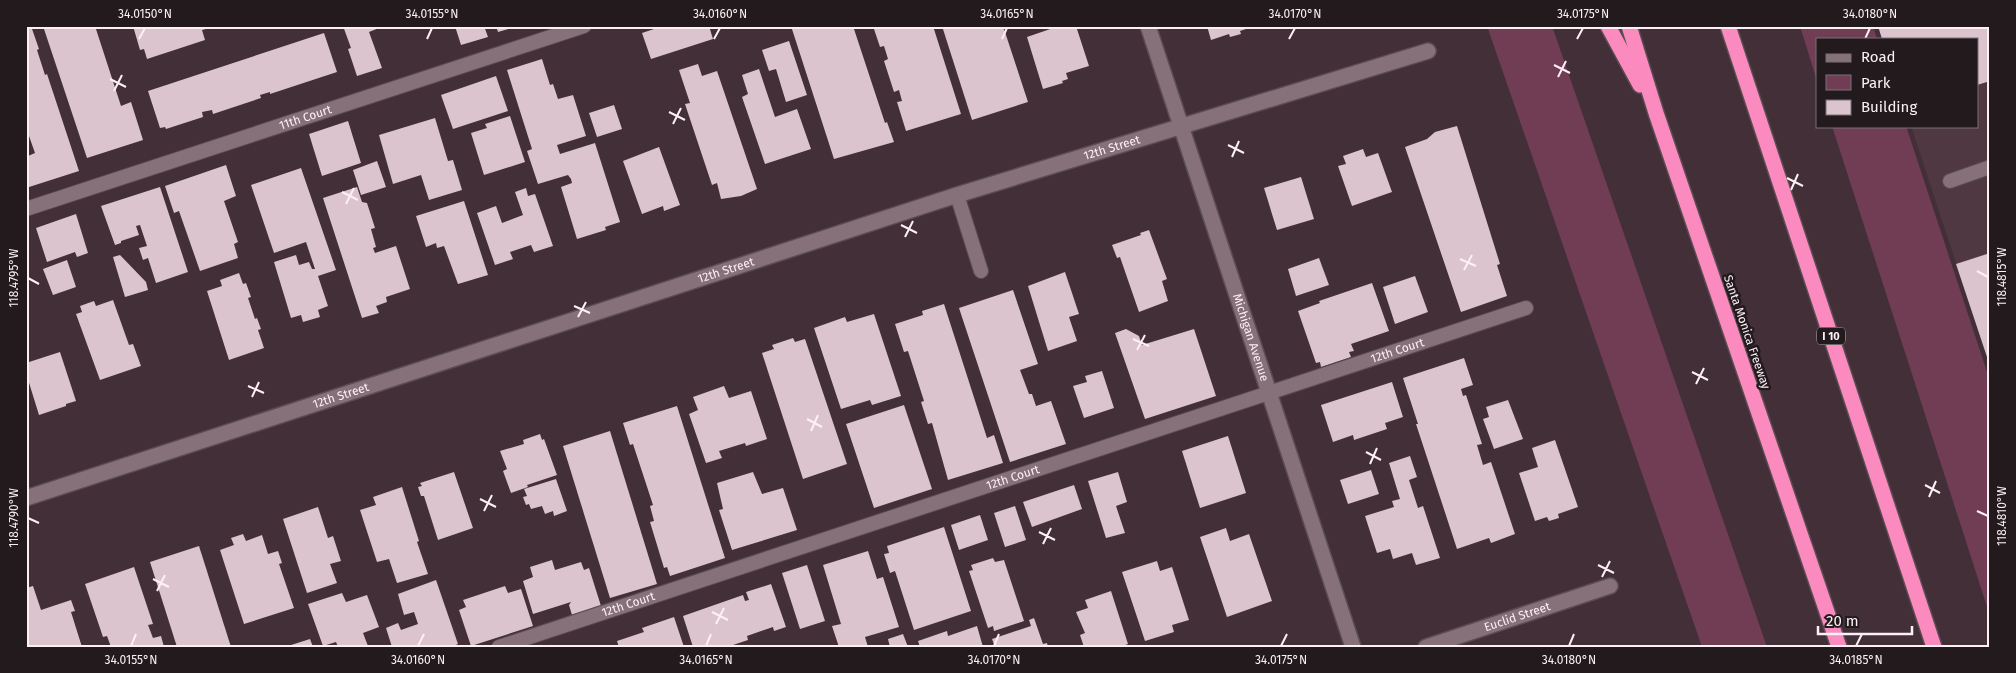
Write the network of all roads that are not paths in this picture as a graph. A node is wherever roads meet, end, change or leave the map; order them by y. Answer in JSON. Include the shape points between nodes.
{"nodes":[{"id":1,"x":584,"y":26,"type":"edge"},
{"id":2,"x":1148,"y":26,"type":"edge"},
{"id":3,"x":1608,"y":26,"type":"edge"},
{"id":4,"x":1629,"y":26,"type":"edge"},
{"id":5,"x":1728,"y":26,"type":"edge"},
{"id":6,"x":1428,"y":52,"type":"dead end"},
{"id":7,"x":1656,"y":112,"type":"junction"},
{"id":8,"x":1181,"y":126,"type":"junction"},
{"id":9,"x":1990,"y":167,"type":"edge"},
{"id":10,"x":1950,"y":180,"type":"dead end"},
{"id":11,"x":957,"y":195,"type":"junction"},
{"id":12,"x":26,"y":208,"type":"edge"},
{"id":13,"x":981,"y":270,"type":"dead end"},
{"id":14,"x":1526,"y":308,"type":"dead end"},
{"id":15,"x":1270,"y":393,"type":"junction"},
{"id":16,"x":26,"y":498,"type":"edge"},
{"id":17,"x":1610,"y":586,"type":"dead end"},
{"id":18,"x":499,"y":647,"type":"edge"},
{"id":19,"x":1353,"y":647,"type":"edge"},
{"id":20,"x":1426,"y":647,"type":"edge"},
{"id":21,"x":1839,"y":647,"type":"edge"},
{"id":22,"x":1934,"y":647,"type":"edge"}],
"edges":[{"from":1,"to":12,"type":"lane","name":"11th Court"},
{"from":2,"to":8,"type":"street","name":"Michigan Avenue"},
{"from":3,"to":7,"type":"highway"},
{"from":4,"to":7,"type":"highway","name":"Santa Monica Freeway"},
{"from":5,"to":22,"type":"highway","number":"I 10"},
{"from":6,"to":8,"type":"street","name":"12th Street"},
{"from":7,"to":21,"type":"highway","name":"Santa Monica Freeway"},
{"from":8,"to":11,"type":"street","name":"12th Street"},
{"from":8,"to":15,"type":"street","name":"Michigan Avenue"},
{"from":9,"to":10,"type":"lane"},
{"from":11,"to":13,"type":"lane"},
{"from":11,"to":16,"type":"street","name":"12th Street"},
{"from":14,"to":15,"type":"lane","name":"12th Court"},
{"from":15,"to":18,"type":"lane","name":"12th Court"},
{"from":15,"to":19,"type":"street","name":"Michigan Avenue"},
{"from":17,"to":20,"type":"street","name":"Euclid Street"}]}
